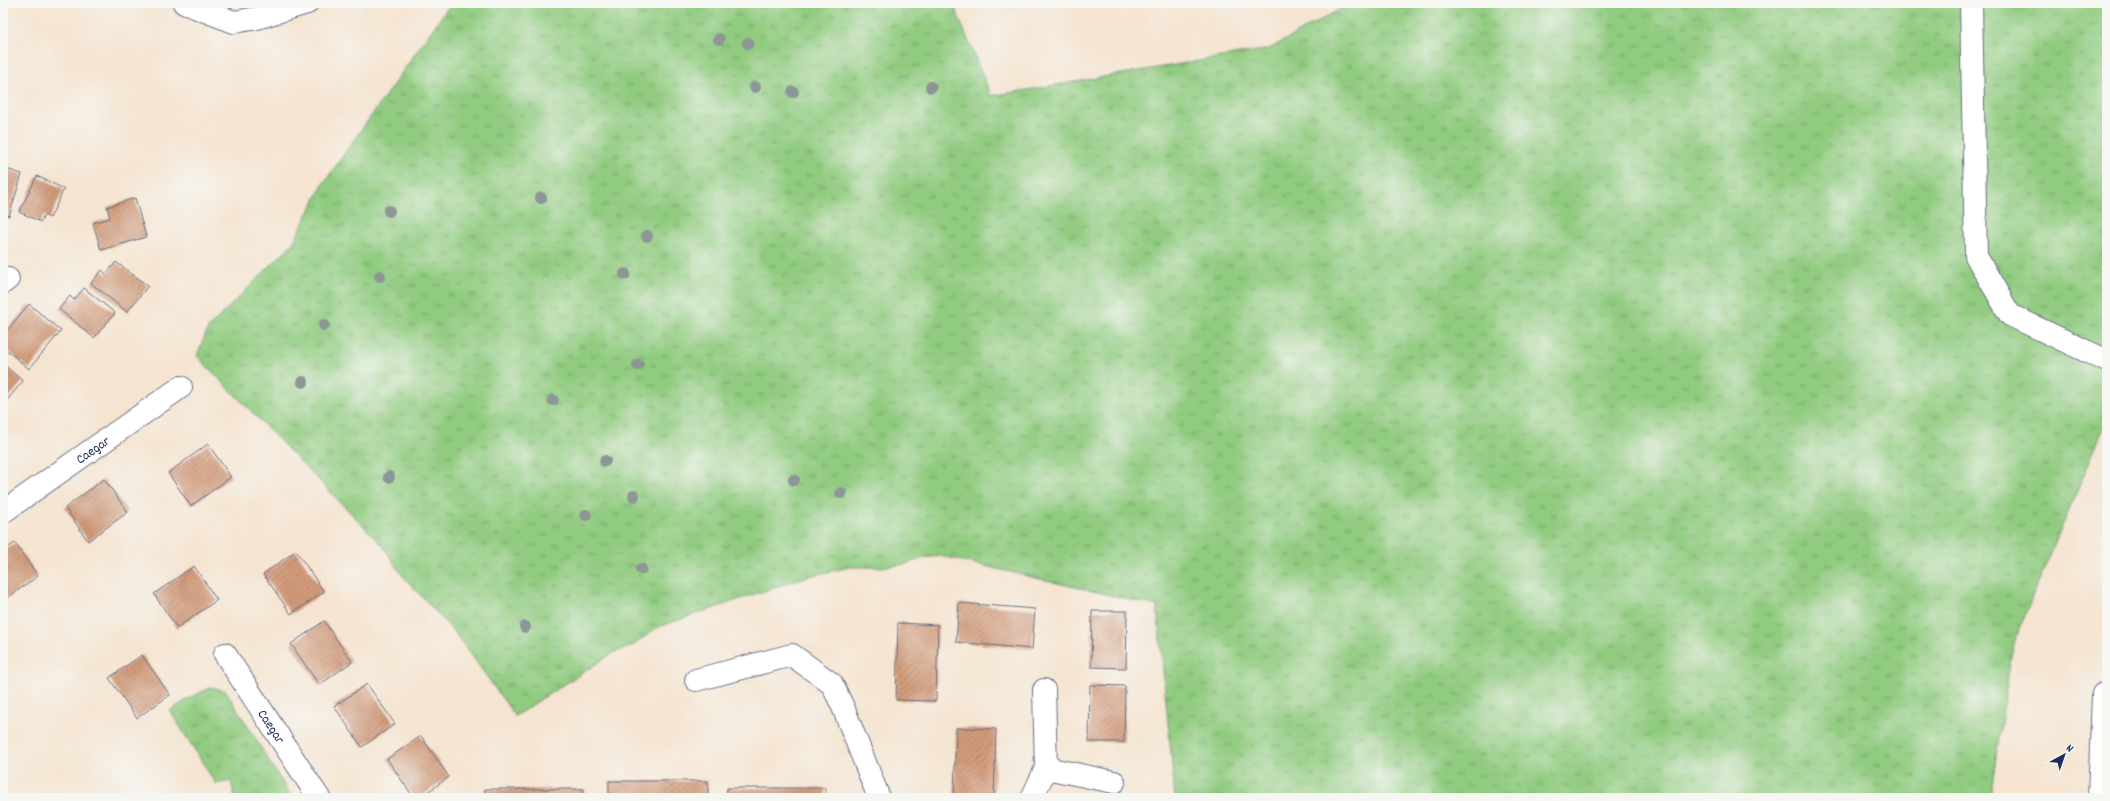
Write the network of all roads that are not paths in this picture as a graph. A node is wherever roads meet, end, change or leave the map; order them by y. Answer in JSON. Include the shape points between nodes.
{"nodes":[{"id":1,"x":184,"y":3,"type":"edge"},
{"id":2,"x":307,"y":3,"type":"edge"},
{"id":3,"x":1971,"y":3,"type":"edge"},
{"id":4,"x":2107,"y":361,"type":"edge"},
{"id":5,"x":181,"y":387,"type":"dead end"},
{"id":6,"x":3,"y":512,"type":"edge"},
{"id":7,"x":225,"y":654,"type":"dead end"},
{"id":8,"x":696,"y":680,"type":"dead end"},
{"id":9,"x":1044,"y":690,"type":"dead end"},
{"id":10,"x":2103,"y":694,"type":"dead end"},
{"id":11,"x":1046,"y":768,"type":"junction"},
{"id":12,"x":1114,"y":782,"type":"dead end"},
{"id":13,"x":319,"y":798,"type":"edge"},
{"id":14,"x":879,"y":798,"type":"edge"},
{"id":15,"x":1032,"y":798,"type":"edge"},
{"id":16,"x":2099,"y":798,"type":"edge"}],
"edges":[{"from":1,"to":2,"type":"street","via":[[234,22]]},
{"from":3,"to":4,"type":"street","via":[[1976,256],[2010,315]]},
{"from":5,"to":6,"type":"street","name":"Caegar"},
{"from":7,"to":13,"type":"street","name":"Caegar"},
{"from":8,"to":14,"type":"street","via":[[792,655],[832,684]]},
{"from":9,"to":11,"type":"street"},
{"from":10,"to":16,"type":"street"},
{"from":11,"to":12,"type":"street"},
{"from":11,"to":15,"type":"street"}]}
